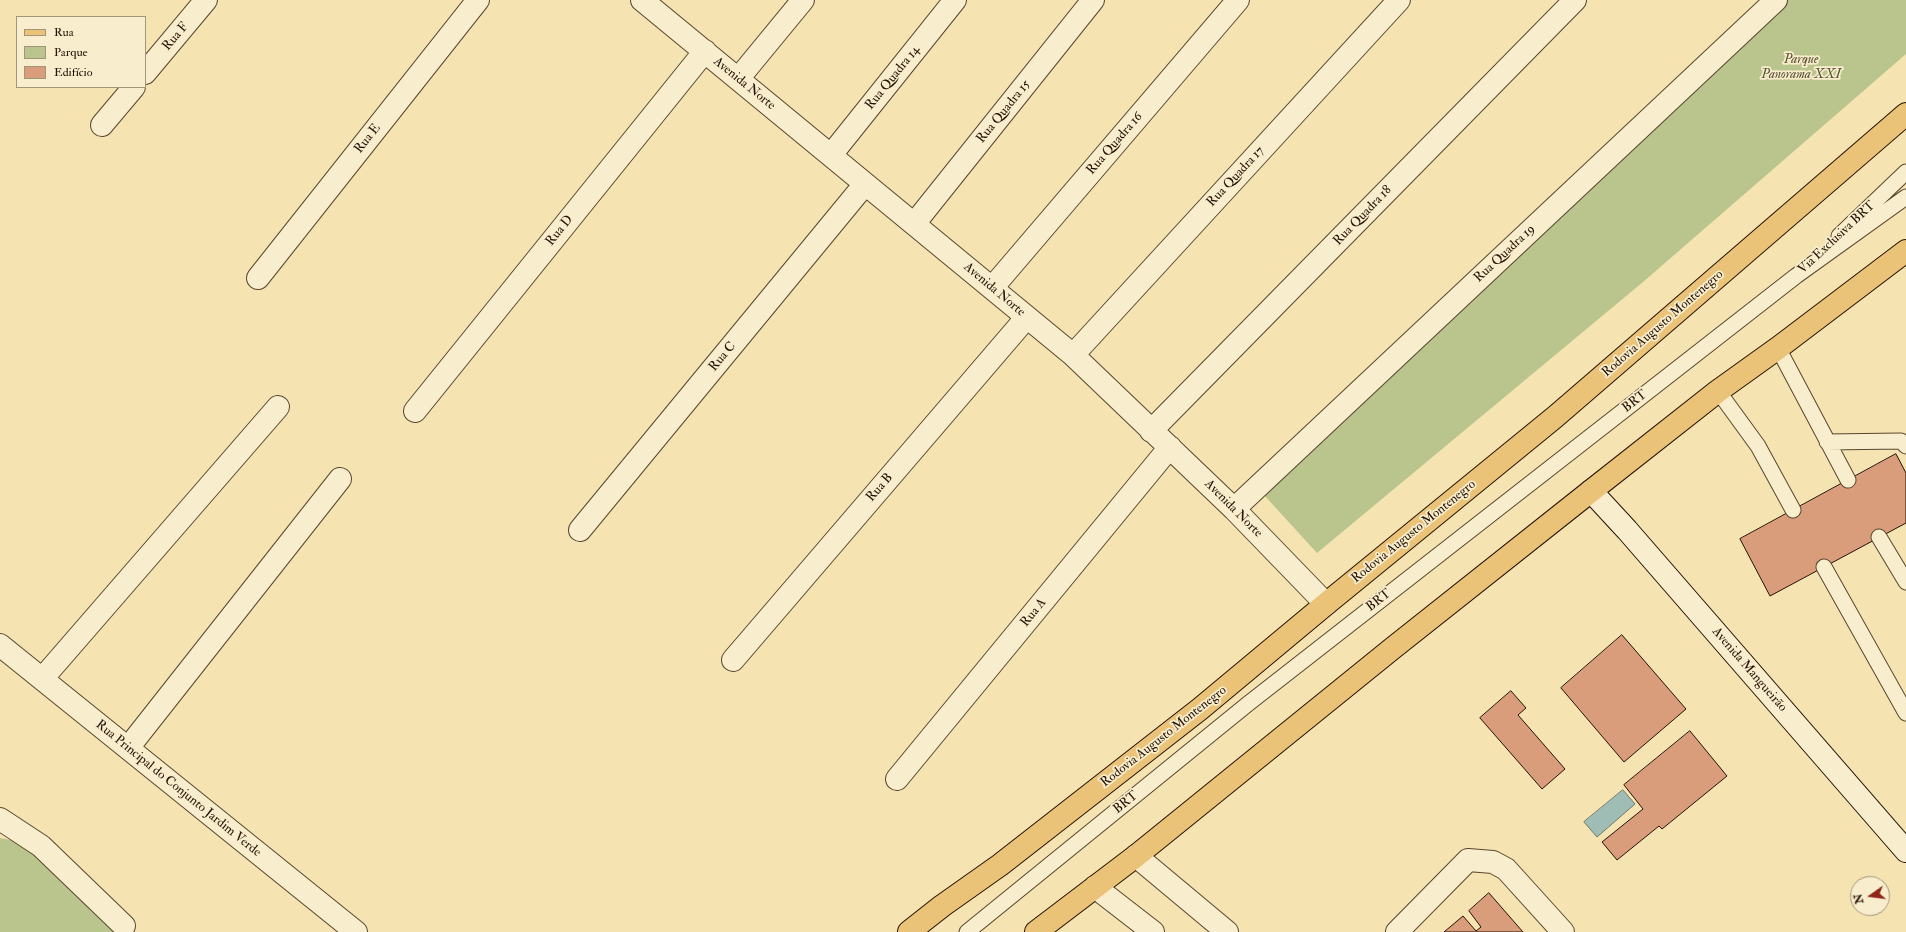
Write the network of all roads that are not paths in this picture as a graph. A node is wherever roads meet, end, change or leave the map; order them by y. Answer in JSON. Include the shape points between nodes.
{"nodes":[{"id":1,"x":206,"y":0,"type":"edge"},
{"id":2,"x":478,"y":0,"type":"edge"},
{"id":3,"x":803,"y":0,"type":"edge"},
{"id":4,"x":956,"y":0,"type":"edge"},
{"id":5,"x":1093,"y":0,"type":"edge"},
{"id":6,"x":1238,"y":0,"type":"edge"},
{"id":7,"x":1399,"y":0,"type":"edge"},
{"id":8,"x":1575,"y":0,"type":"edge"},
{"id":9,"x":1776,"y":0,"type":"edge"},
{"id":10,"x":654,"y":4,"type":"edge"},
{"id":11,"x":705,"y":51,"type":"junction"},
{"id":12,"x":146,"y":73,"type":"edge"},
{"id":13,"x":738,"y":79,"type":"junction"},
{"id":14,"x":133,"y":88,"type":"edge"},
{"id":15,"x":1906,"y":114,"type":"edge"},
{"id":16,"x":102,"y":125,"type":"dead end"},
{"id":17,"x":831,"y":155,"type":"junction"},
{"id":18,"x":1906,"y":172,"type":"edge"},
{"id":19,"x":865,"y":184,"type":"junction"},
{"id":20,"x":1906,"y":197,"type":"edge"},
{"id":21,"x":914,"y":224,"type":"junction"},
{"id":22,"x":1906,"y":251,"type":"edge"},
{"id":23,"x":1796,"y":276,"type":"junction"},
{"id":24,"x":258,"y":278,"type":"dead end"},
{"id":25,"x":992,"y":288,"type":"junction"},
{"id":26,"x":1027,"y":317,"type":"junction"},
{"id":27,"x":1778,"y":348,"type":"junction"},
{"id":28,"x":1073,"y":355,"type":"junction"},
{"id":29,"x":1718,"y":391,"type":"junction"},
{"id":30,"x":278,"y":407,"type":"dead end"},
{"id":31,"x":415,"y":411,"type":"dead end"},
{"id":32,"x":1151,"y":431,"type":"junction"},
{"id":33,"x":1827,"y":442,"type":"junction"},
{"id":34,"x":1906,"y":446,"type":"edge"},
{"id":35,"x":1170,"y":447,"type":"junction"},
{"id":36,"x":340,"y":480,"type":"dead end"},
{"id":37,"x":1848,"y":480,"type":"dead end"},
{"id":38,"x":1591,"y":491,"type":"junction"},
{"id":39,"x":1234,"y":509,"type":"junction"},
{"id":40,"x":1793,"y":510,"type":"dead end"},
{"id":41,"x":580,"y":530,"type":"dead end"},
{"id":42,"x":1880,"y":537,"type":"dead end"},
{"id":43,"x":1824,"y":567,"type":"dead end"},
{"id":44,"x":1906,"y":582,"type":"edge"},
{"id":45,"x":1326,"y":604,"type":"junction"},
{"id":46,"x":0,"y":645,"type":"edge"},
{"id":47,"x":733,"y":660,"type":"dead end"},
{"id":48,"x":42,"y":679,"type":"junction"},
{"id":49,"x":1906,"y":713,"type":"edge"},
{"id":50,"x":128,"y":748,"type":"junction"},
{"id":51,"x":897,"y":779,"type":"dead end"},
{"id":52,"x":0,"y":819,"type":"edge"},
{"id":53,"x":1906,"y":851,"type":"edge"},
{"id":54,"x":1136,"y":856,"type":"junction"},
{"id":55,"x":1096,"y":887,"type":"junction"},
{"id":56,"x":124,"y":926,"type":"dead end"},
{"id":57,"x":356,"y":932,"type":"edge"},
{"id":58,"x":909,"y":932,"type":"edge"},
{"id":59,"x":968,"y":932,"type":"edge"},
{"id":60,"x":1036,"y":932,"type":"edge"},
{"id":61,"x":1153,"y":932,"type":"edge"},
{"id":62,"x":1227,"y":932,"type":"edge"},
{"id":63,"x":1398,"y":932,"type":"edge"},
{"id":64,"x":1562,"y":932,"type":"edge"}],
"edges":[{"from":1,"to":12,"type":"street","name":"Rua F"},
{"from":2,"to":24,"type":"street","name":"Rua E"},
{"from":3,"to":13,"type":"street"},
{"from":4,"to":17,"type":"street","name":"Rua Quadra 14"},
{"from":5,"to":21,"type":"street","name":"Rua Quadra 15"},
{"from":6,"to":25,"type":"street","name":"Rua Quadra 16"},
{"from":7,"to":28,"type":"street","name":"Rua Quadra 17"},
{"from":8,"to":32,"type":"street","name":"Rua Quadra 18"},
{"from":9,"to":39,"type":"street","name":"Rua Quadra 19"},
{"from":10,"to":11,"type":"street","name":"Avenida Norte"},
{"from":11,"to":13,"type":"street","name":"Avenida Norte"},
{"from":11,"to":31,"type":"street","name":"Rua D"},
{"from":13,"to":17,"type":"street","name":"Avenida Norte"},
{"from":14,"to":16,"type":"street"},
{"from":15,"to":45,"type":"main road","name":"Rodovia Augusto Montenegro","via":[[1555,417]]},
{"from":17,"to":19,"type":"street","name":"Avenida Norte"},
{"from":18,"to":23,"type":"lane","name":"Via Exclusiva BRT"},
{"from":19,"to":21,"type":"street","name":"Avenida Norte"},
{"from":19,"to":41,"type":"street","name":"Rua C"},
{"from":20,"to":23,"type":"lane","name":"Via Exclusiva BRT"},
{"from":21,"to":25,"type":"street","name":"Avenida Norte"},
{"from":22,"to":27,"type":"main road"},
{"from":23,"to":59,"type":"lane","name":"BRT","via":[[1249,703]]},
{"from":25,"to":26,"type":"street","name":"Avenida Norte"},
{"from":26,"to":28,"type":"street","name":"Avenida Norte"},
{"from":26,"to":47,"type":"street","name":"Rua B"},
{"from":27,"to":29,"type":"main road"},
{"from":27,"to":33,"type":"lane"},
{"from":28,"to":32,"type":"street","name":"Avenida Norte"},
{"from":29,"to":38,"type":"main road"},
{"from":29,"to":40,"type":"lane","via":[[1758,446]]},
{"from":30,"to":48,"type":"street"},
{"from":32,"to":35,"type":"street","name":"Avenida Norte"},
{"from":33,"to":34,"type":"lane","via":[[1901,441]]},
{"from":33,"to":37,"type":"lane"},
{"from":35,"to":39,"type":"street","name":"Avenida Norte"},
{"from":35,"to":51,"type":"street","name":"Rua A"},
{"from":36,"to":50,"type":"street"},
{"from":38,"to":53,"type":"street","name":"Avenida Mangueirão"},
{"from":38,"to":54,"type":"main road"},
{"from":39,"to":45,"type":"street","name":"Avenida Norte"},
{"from":42,"to":44,"type":"lane"},
{"from":43,"to":49,"type":"lane"},
{"from":45,"to":58,"type":"main road","name":"Rodovia Augusto Montenegro","via":[[1200,709],[1000,865]]},
{"from":46,"to":48,"type":"street","name":"Rua Principal do Conjunto Jardim Verde"},
{"from":48,"to":50,"type":"street","name":"Rua Principal do Conjunto Jardim Verde"},
{"from":50,"to":57,"type":"street","name":"Rua Principal do Conjunto Jardim Verde"},
{"from":52,"to":56,"type":"street","via":[[41,846]]},
{"from":54,"to":55,"type":"main road"},
{"from":54,"to":62,"type":"street"},
{"from":55,"to":60,"type":"main road"},
{"from":55,"to":61,"type":"street"},
{"from":63,"to":64,"type":"street","via":[[1468,860],[1493,862],[1506,869]]}]}
